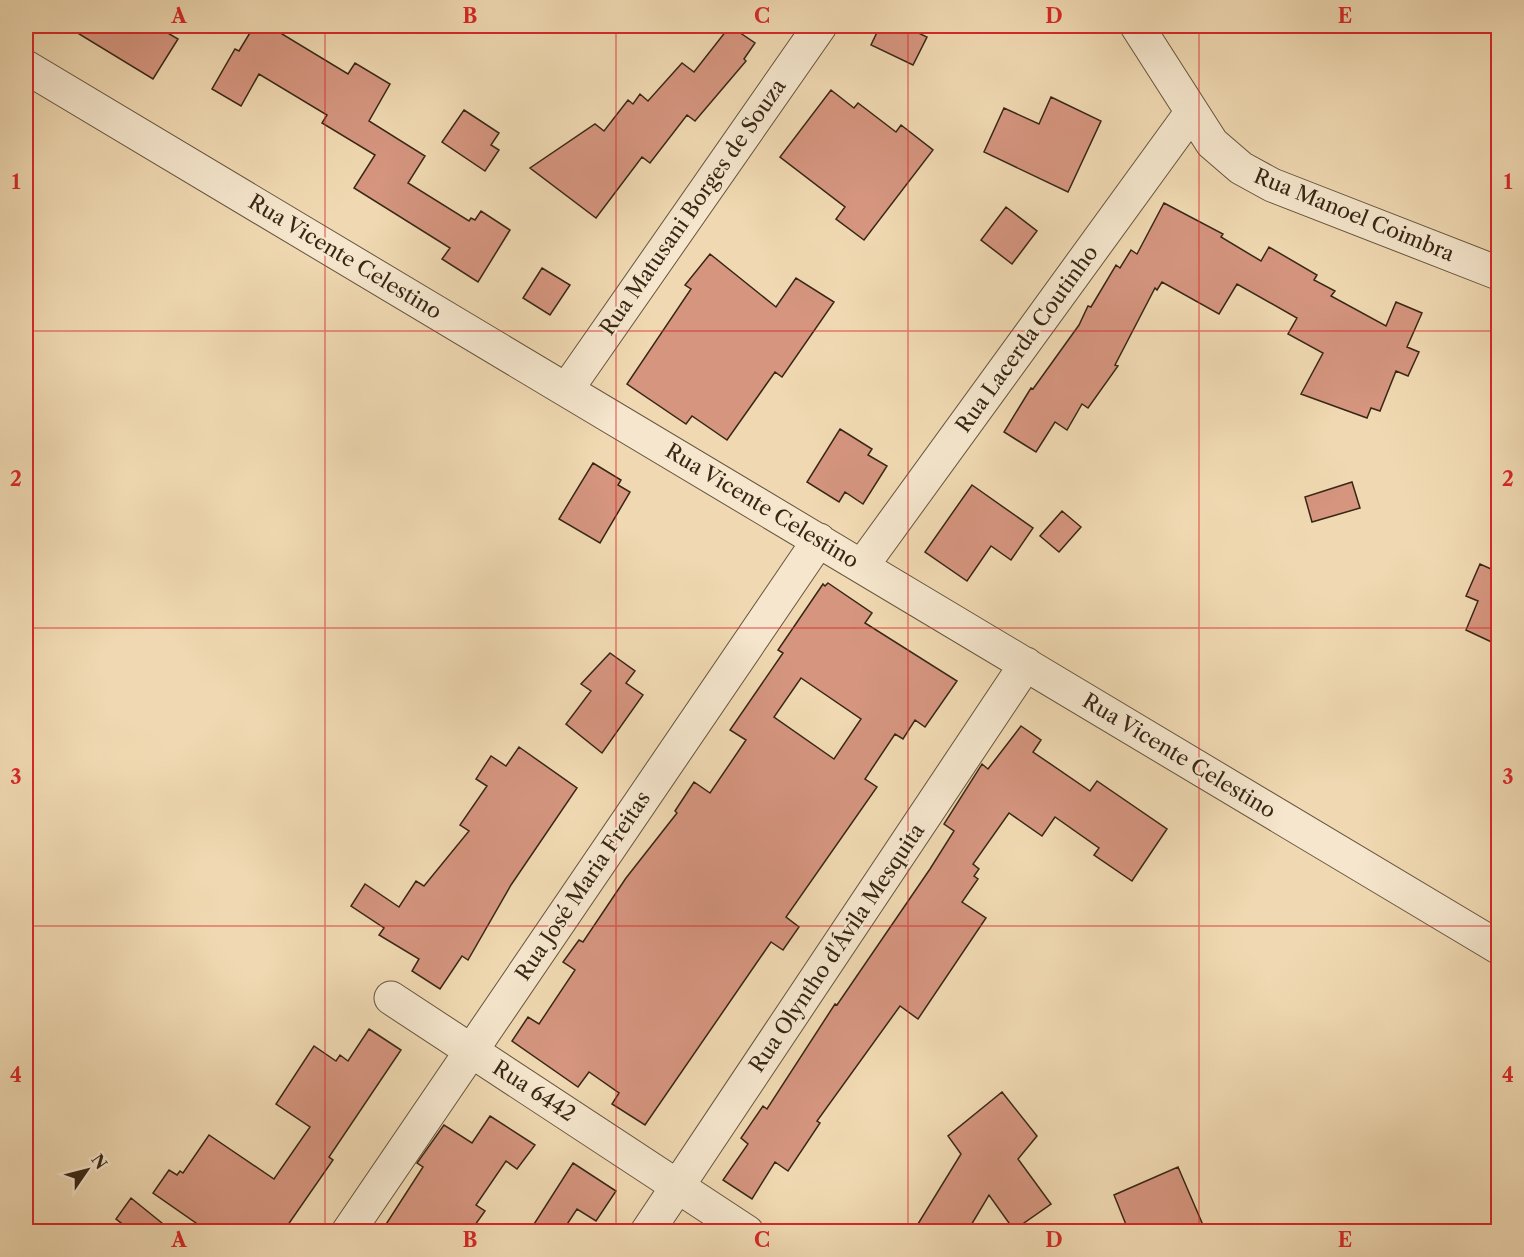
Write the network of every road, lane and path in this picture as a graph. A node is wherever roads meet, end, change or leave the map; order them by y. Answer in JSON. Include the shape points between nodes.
{"nodes":[{"id":1,"x":820,"y":26,"type":"edge"},
{"id":2,"x":1137,"y":26,"type":"edge"},
{"id":3,"x":26,"y":67,"type":"edge"},
{"id":4,"x":1191,"y":113,"type":"junction"},
{"id":5,"x":1498,"y":273,"type":"edge"},
{"id":6,"x":567,"y":389,"type":"junction"},
{"id":7,"x":819,"y":540,"type":"junction"},
{"id":8,"x":862,"y":566,"type":"junction"},
{"id":9,"x":1026,"y":664,"type":"junction"},
{"id":10,"x":1498,"y":947,"type":"edge"},
{"id":11,"x":391,"y":998,"type":"dead end"},
{"id":12,"x":471,"y":1050,"type":"junction"},
{"id":13,"x":677,"y":1186,"type":"junction"},
{"id":14,"x":348,"y":1232,"type":"edge"},
{"id":15,"x":647,"y":1232,"type":"edge"},
{"id":16,"x":747,"y":1232,"type":"edge"}],
"edges":[{"from":1,"to":6,"type":"street","name":"Rua Matusani Borges de Souza"},
{"from":2,"to":4,"type":"street","name":"Rua Manoel Coimbra"},
{"from":3,"to":6,"type":"street","name":"Rua Vicente Celestino"},
{"from":4,"to":5,"type":"street","name":"Rua Manoel Coimbra","via":[[1212,143],[1241,168],[1272,185]]},
{"from":4,"to":8,"type":"street","name":"Rua Lacerda Coutinho"},
{"from":6,"to":7,"type":"street","name":"Rua Vicente Celestino"},
{"from":7,"to":8,"type":"street","name":"Rua Vicente Celestino"},
{"from":7,"to":12,"type":"street","name":"Rua José Maria Freitas"},
{"from":8,"to":9,"type":"street","name":"Rua Vicente Celestino"},
{"from":9,"to":10,"type":"street","name":"Rua Vicente Celestino"},
{"from":9,"to":13,"type":"street","name":"Rua Olyntho d'Ávila Mesquita"},
{"from":11,"to":12,"type":"street","name":"Rua 6442"},
{"from":12,"to":13,"type":"street","name":"Rua 6442"},
{"from":12,"to":14,"type":"street","name":"Rua José Maria Freitas"},
{"from":13,"to":15,"type":"street","name":"Rua Olyntho d'Ávila Mesquita"},
{"from":13,"to":16,"type":"street","name":"Rua 6442"}]}
